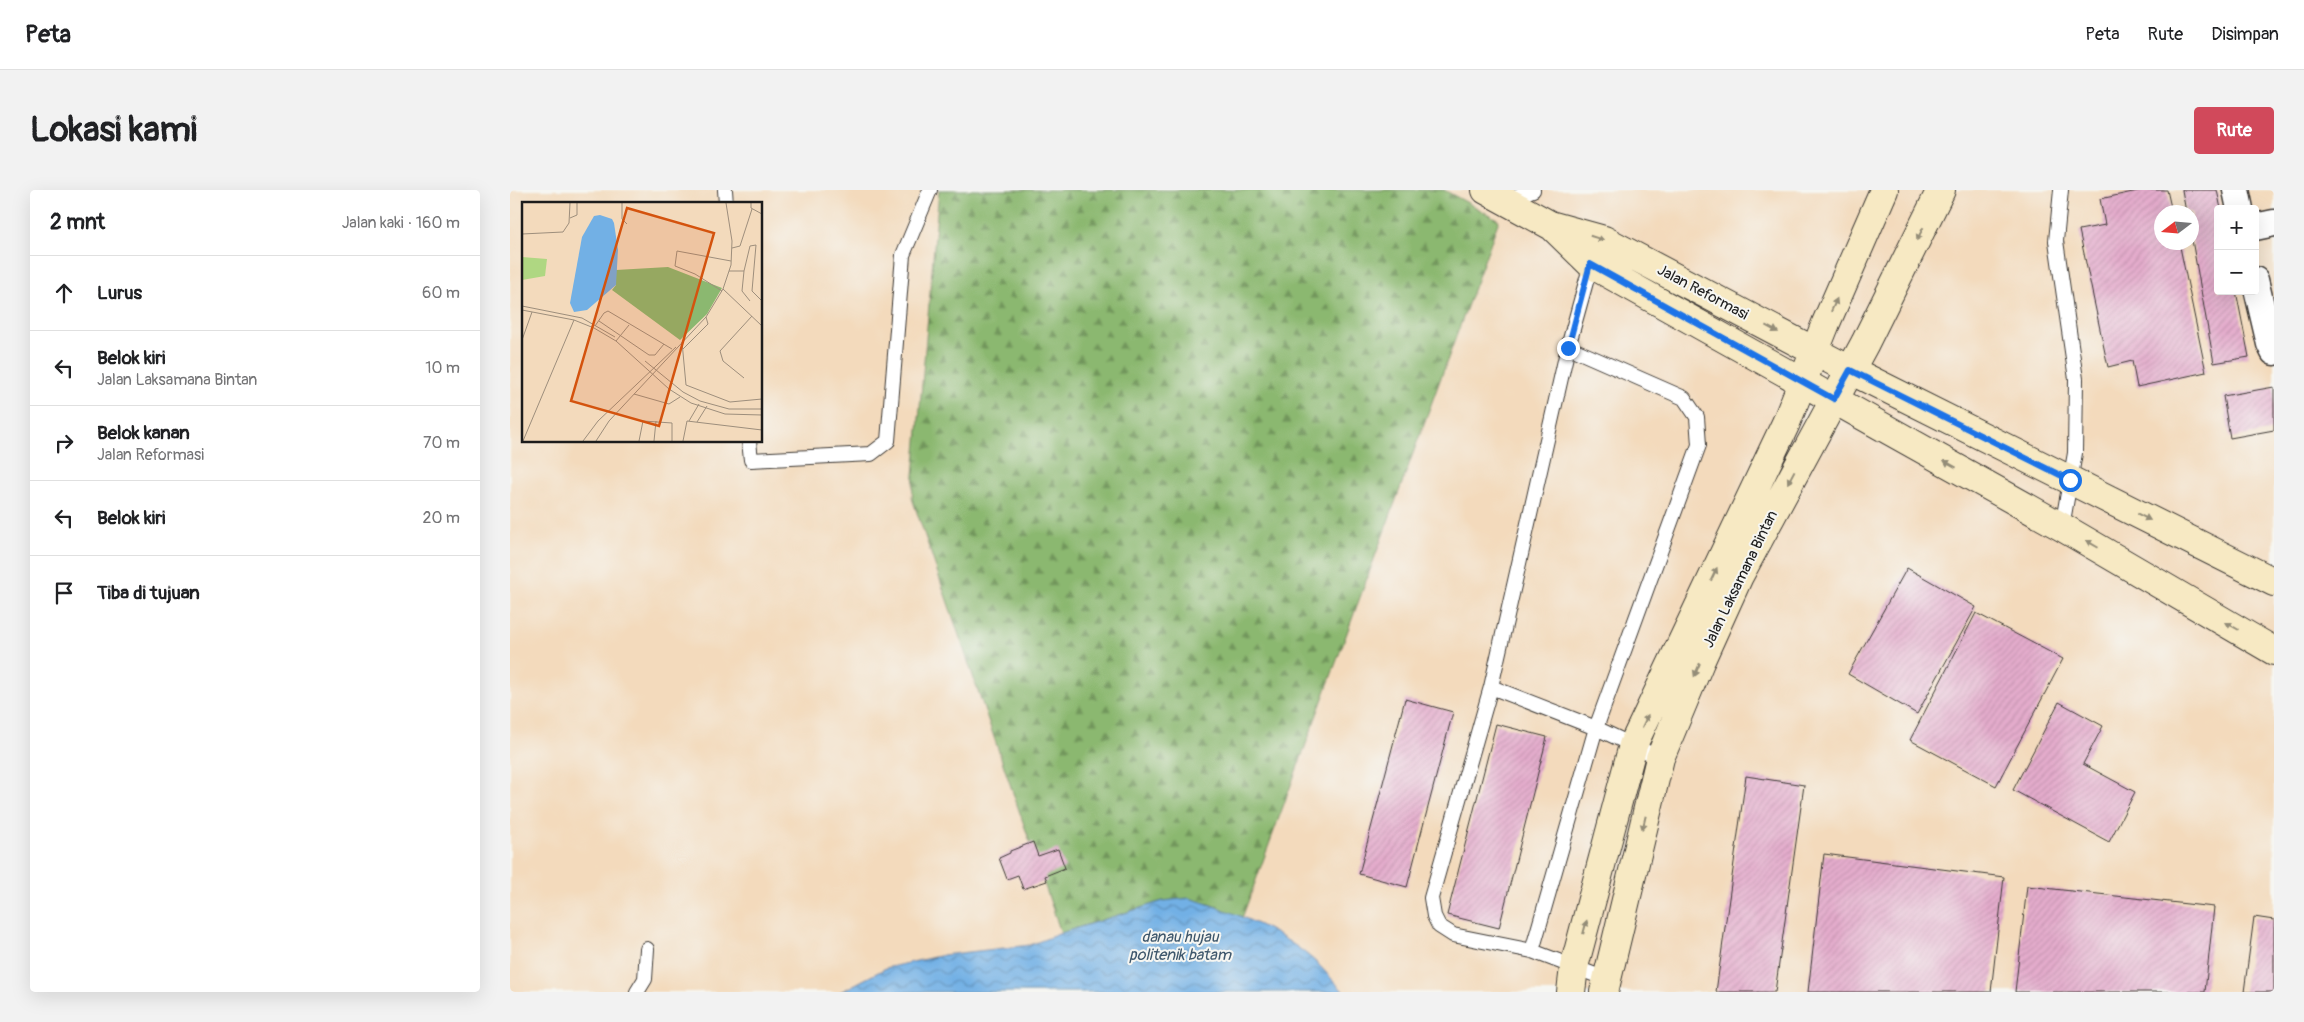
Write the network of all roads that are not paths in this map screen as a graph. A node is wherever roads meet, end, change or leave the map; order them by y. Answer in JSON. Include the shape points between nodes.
{"nodes":[{"id":1,"x":930,"y":190,"type":"edge"},
{"id":2,"x":1533,"y":190,"type":"edge"},
{"id":3,"x":1884,"y":190,"type":"edge"},
{"id":4,"x":1941,"y":190,"type":"edge"},
{"id":5,"x":2061,"y":190,"type":"edge"},
{"id":6,"x":2236,"y":190,"type":"edge"},
{"id":7,"x":1495,"y":195,"type":"edge"},
{"id":8,"x":2239,"y":205,"type":"edge"},
{"id":9,"x":2274,"y":223,"type":"edge"},
{"id":10,"x":1550,"y":225,"type":"junction"},
{"id":11,"x":2259,"y":226,"type":"edge"},
{"id":12,"x":1590,"y":264,"type":"junction"},
{"id":13,"x":2259,"y":295,"type":"edge"},
{"id":14,"x":1568,"y":348,"type":"junction"},
{"id":15,"x":1814,"y":351,"type":"junction"},
{"id":16,"x":2274,"y":352,"type":"edge"},
{"id":17,"x":1850,"y":370,"type":"junction"},
{"id":18,"x":1802,"y":382,"type":"junction"},
{"id":19,"x":1834,"y":399,"type":"junction"},
{"id":20,"x":749,"y":442,"type":"edge"},
{"id":21,"x":2070,"y":480,"type":"junction"},
{"id":22,"x":2062,"y":526,"type":"junction"},
{"id":23,"x":2274,"y":582,"type":"edge"},
{"id":24,"x":2274,"y":651,"type":"edge"},
{"id":25,"x":1491,"y":687,"type":"junction"},
{"id":26,"x":1596,"y":728,"type":"junction"},
{"id":27,"x":1633,"y":745,"type":"junction"},
{"id":28,"x":1660,"y":758,"type":"junction"},
{"id":29,"x":647,"y":949,"type":"dead end"},
{"id":30,"x":1532,"y":951,"type":"junction"},
{"id":31,"x":1573,"y":979,"type":"edge"},
{"id":32,"x":1605,"y":985,"type":"edge"},
{"id":33,"x":637,"y":992,"type":"edge"}],
"edges":[{"from":1,"to":20,"type":"lane","via":[[903,255],[888,441],[871,454],[751,460]]},
{"from":2,"to":7,"type":"lane"},
{"from":15,"to":3,"type":"main road","name":"Jalan Laksamana Bintan","one_way":true},
{"from":4,"to":17,"type":"main road","name":"Jalan Laksamana Bintan","one_way":true},
{"from":5,"to":21,"type":"lane","via":[[2056,241],[2076,379],[2075,453]]},
{"from":6,"to":8,"type":"street"},
{"from":7,"to":10,"type":"main road","name":"Jalan Reformasi"},
{"from":9,"to":11,"type":"street"},
{"from":10,"to":12,"type":"main road","name":"Jalan Reformasi"},
{"from":10,"to":15,"type":"main road","name":"Jalan Reformasi","one_way":true,"via":[[1604,240]]},
{"from":12,"to":14,"type":"lane"},
{"from":12,"to":18,"type":"main road","name":"Jalan Reformasi"},
{"from":13,"to":16,"type":"street"},
{"from":14,"to":25,"type":"lane"},
{"from":14,"to":26,"type":"lane","via":[[1684,398],[1696,417],[1699,429],[1698,444]]},
{"from":15,"to":17,"type":"main road","name":"Jalan Reformasi"},
{"from":15,"to":18,"type":"main road","name":"Jalan Laksamana Bintan"},
{"from":17,"to":19,"type":"main road","name":"Jalan Laksamana Bintan"},
{"from":17,"to":21,"type":"main road","name":"Jalan Reformasi"},
{"from":18,"to":19,"type":"main road","name":"Jalan Reformasi"},
{"from":27,"to":18,"type":"main road","name":"Jalan Laksamana Bintan","one_way":true,"via":[[1786,423]]},
{"from":22,"to":19,"type":"main road","name":"Jalan Reformasi","one_way":true},
{"from":19,"to":28,"type":"main road","name":"Jalan Laksamana Bintan","one_way":true,"via":[[1738,576]]},
{"from":21,"to":22,"type":"lane"},
{"from":21,"to":23,"type":"main road","name":"Jalan Reformasi","one_way":true},
{"from":24,"to":22,"type":"main road","name":"Jalan Reformasi","one_way":true},
{"from":25,"to":26,"type":"lane"},
{"from":25,"to":30,"type":"lane","via":[[1431,898],[1439,926],[1453,935]]},
{"from":26,"to":27,"type":"lane"},
{"from":26,"to":30,"type":"lane"},
{"from":27,"to":28,"type":"lane"},
{"from":31,"to":27,"type":"main road","name":"Jalan Laksamana Bintan","one_way":true},
{"from":28,"to":32,"type":"main road","name":"Jalan Laksamana Bintan","one_way":true},
{"from":29,"to":33,"type":"lane","via":[[645,979]]},
{"from":30,"to":31,"type":"lane"},
{"from":31,"to":32,"type":"lane"}]}
